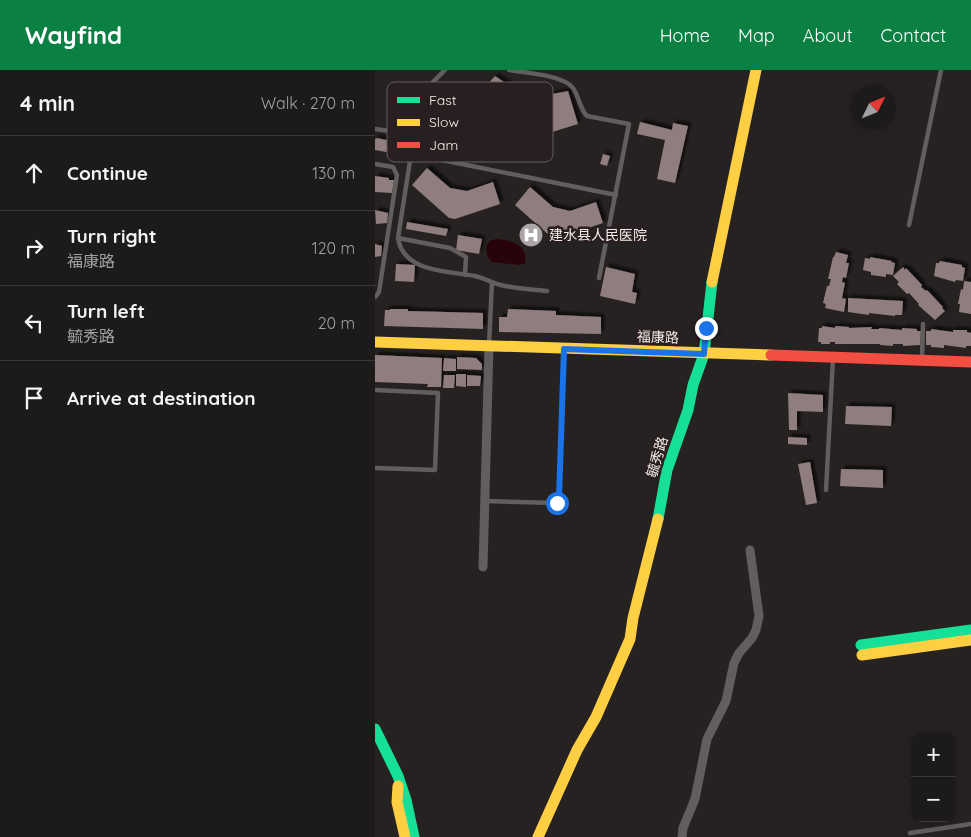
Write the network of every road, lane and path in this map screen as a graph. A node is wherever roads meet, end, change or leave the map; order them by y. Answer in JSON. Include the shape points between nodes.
{"nodes":[{"id":1,"x":445,"y":70,"type":"edge"},
{"id":2,"x":509,"y":70,"type":"edge"},
{"id":3,"x":756,"y":70,"type":"edge"},
{"id":4,"x":941,"y":70,"type":"edge"},
{"id":5,"x":537,"y":72,"type":"edge"},
{"id":6,"x":433,"y":82,"type":"edge"},
{"id":7,"x":411,"y":162,"type":"edge"},
{"id":8,"x":452,"y":162,"type":"edge"},
{"id":9,"x":375,"y":164,"type":"edge"},
{"id":10,"x":616,"y":195,"type":"junction"},
{"id":11,"x":909,"y":226,"type":"dead end"},
{"id":12,"x":398,"y":238,"type":"junction"},
{"id":13,"x":465,"y":275,"type":"junction"},
{"id":14,"x":599,"y":278,"type":"dead end"},
{"id":15,"x":492,"y":282,"type":"junction"},
{"id":16,"x":547,"y":291,"type":"dead end"},
{"id":17,"x":375,"y":296,"type":"edge"},
{"id":18,"x":923,"y":324,"type":"dead end"},
{"id":19,"x":375,"y":342,"type":"edge"},
{"id":20,"x":489,"y":346,"type":"junction"},
{"id":21,"x":564,"y":349,"type":"junction"},
{"id":22,"x":704,"y":354,"type":"junction"},
{"id":23,"x":833,"y":358,"type":"junction"},
{"id":24,"x":922,"y":360,"type":"junction"},
{"id":25,"x":971,"y":362,"type":"edge"},
{"id":26,"x":375,"y":390,"type":"edge"},
{"id":27,"x":375,"y":468,"type":"edge"},
{"id":28,"x":826,"y":490,"type":"dead end"},
{"id":29,"x":485,"y":501,"type":"junction"},
{"id":30,"x":750,"y":550,"type":"dead end"},
{"id":31,"x":483,"y":567,"type":"dead end"},
{"id":32,"x":971,"y":630,"type":"edge"},
{"id":33,"x":971,"y":640,"type":"edge"},
{"id":34,"x":375,"y":729,"type":"edge"},
{"id":35,"x":398,"y":776,"type":"junction"},
{"id":36,"x":971,"y":824,"type":"edge"},
{"id":37,"x":910,"y":833,"type":"dead end"},
{"id":38,"x":405,"y":837,"type":"edge"},
{"id":39,"x":413,"y":837,"type":"edge"},
{"id":40,"x":538,"y":837,"type":"edge"},
{"id":41,"x":682,"y":837,"type":"edge"}],
"edges":[{"from":1,"to":6,"type":"lane"},
{"from":2,"to":5,"type":"lane"},
{"from":3,"to":22,"type":"street","name":"毓秀路","via":[[717,254]]},
{"from":4,"to":11,"type":"lane"},
{"from":5,"to":10,"type":"lane","via":[[568,83],[587,116],[629,124]]},
{"from":7,"to":12,"type":"lane"},
{"from":8,"to":10,"type":"lane"},
{"from":9,"to":17,"type":"lane","via":[[393,167],[397,175],[379,292]]},
{"from":10,"to":14,"type":"lane"},
{"from":12,"to":13,"type":"lane","via":[[402,250],[421,266]]},
{"from":12,"to":13,"type":"lane","via":[[450,248],[466,258]]},
{"from":13,"to":15,"type":"lane"},
{"from":15,"to":16,"type":"lane"},
{"from":15,"to":20,"type":"lane"},
{"from":18,"to":24,"type":"lane"},
{"from":19,"to":20,"type":"street","name":"福康路"},
{"from":20,"to":21,"type":"street","name":"福康路"},
{"from":20,"to":29,"type":"street"},
{"from":21,"to":22,"type":"street","name":"福康路"},
{"from":21,"to":29,"type":"lane","via":[[557,503]]},
{"from":22,"to":23,"type":"street","name":"福康路"},
{"from":22,"to":40,"type":"street","name":"毓秀路","via":[[667,470],[630,639]]},
{"from":23,"to":24,"type":"street","name":"福康路"},
{"from":23,"to":28,"type":"lane"},
{"from":24,"to":25,"type":"street","name":"福康路"},
{"from":26,"to":27,"type":"lane","via":[[438,392],[435,470]]},
{"from":29,"to":31,"type":"street"},
{"from":30,"to":41,"type":"street","via":[[758,625],[734,662],[726,701],[707,739],[695,799]]},
{"from":32,"to":33,"type":"street","via":[[862,650]]},
{"from":34,"to":35,"type":"street"},
{"from":35,"to":38,"type":"street","via":[[397,802]]},
{"from":35,"to":39,"type":"street"},
{"from":36,"to":37,"type":"lane"}]}
